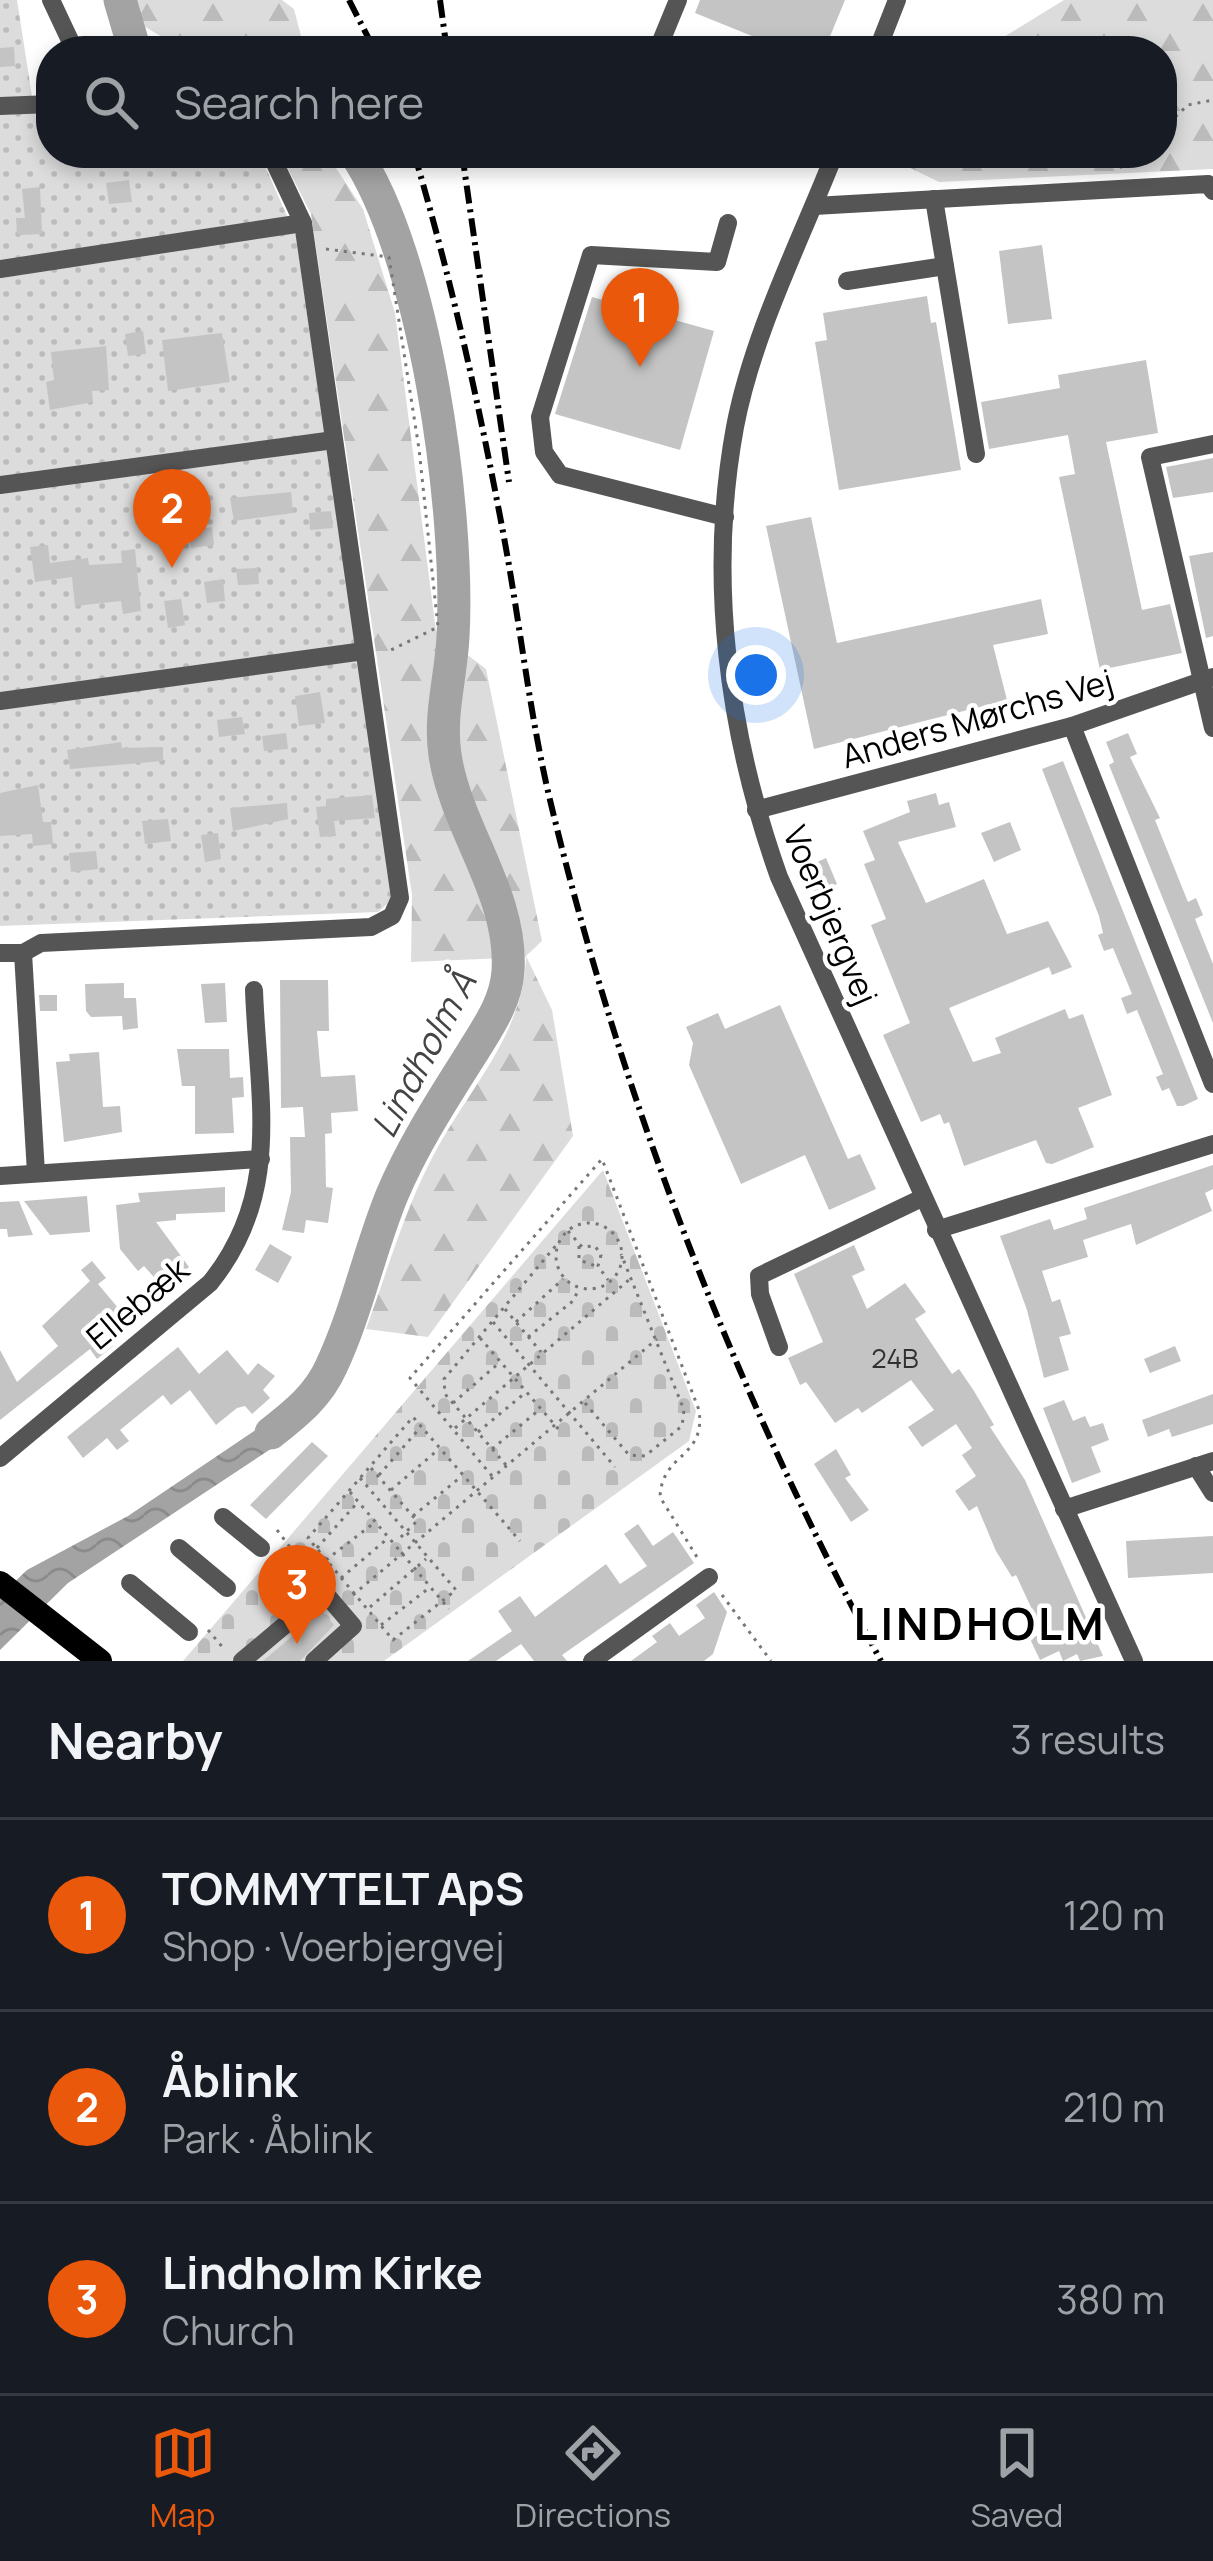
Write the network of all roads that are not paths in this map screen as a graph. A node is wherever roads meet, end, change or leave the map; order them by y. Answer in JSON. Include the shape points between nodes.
{"nodes":[{"id":1,"x":51,"y":0,"type":"edge"},
{"id":2,"x":678,"y":0,"type":"edge"},
{"id":3,"x":897,"y":0,"type":"edge"},
{"id":4,"x":68,"y":36,"type":"edge"},
{"id":5,"x":663,"y":36,"type":"edge"},
{"id":6,"x":883,"y":36,"type":"edge"},
{"id":7,"x":36,"y":105,"type":"edge"},
{"id":8,"x":0,"y":106,"type":"edge"},
{"id":9,"x":276,"y":168,"type":"edge"},
{"id":10,"x":830,"y":168,"type":"edge"},
{"id":11,"x":1213,"y":191,"type":"edge"},
{"id":12,"x":934,"y":199,"type":"junction"},
{"id":13,"x":814,"y":206,"type":"junction"},
{"id":14,"x":728,"y":223,"type":"dead end"},
{"id":15,"x":303,"y":224,"type":"junction"},
{"id":16,"x":945,"y":266,"type":"junction"},
{"id":17,"x":0,"y":269,"type":"edge"},
{"id":18,"x":847,"y":281,"type":"dead end"},
{"id":19,"x":334,"y":440,"type":"junction"},
{"id":20,"x":1213,"y":444,"type":"edge"},
{"id":21,"x":976,"y":454,"type":"dead end"},
{"id":22,"x":0,"y":485,"type":"edge"},
{"id":23,"x":725,"y":518,"type":"junction"},
{"id":24,"x":364,"y":657,"type":"junction"},
{"id":25,"x":1206,"y":680,"type":"edge"},
{"id":26,"x":0,"y":701,"type":"edge"},
{"id":27,"x":1072,"y":726,"type":"junction"},
{"id":28,"x":1213,"y":728,"type":"edge"},
{"id":29,"x":755,"y":810,"type":"junction"},
{"id":30,"x":23,"y":952,"type":"junction"},
{"id":31,"x":0,"y":953,"type":"edge"},
{"id":32,"x":254,"y":991,"type":"dead end"},
{"id":33,"x":1213,"y":1084,"type":"edge"},
{"id":34,"x":1213,"y":1144,"type":"edge"},
{"id":35,"x":261,"y":1160,"type":"junction"},
{"id":36,"x":36,"y":1173,"type":"junction"},
{"id":37,"x":0,"y":1176,"type":"edge"},
{"id":38,"x":922,"y":1198,"type":"junction"},
{"id":39,"x":936,"y":1230,"type":"junction"},
{"id":40,"x":779,"y":1347,"type":"dead end"},
{"id":41,"x":0,"y":1458,"type":"edge"},
{"id":42,"x":1204,"y":1464,"type":"edge"},
{"id":43,"x":1213,"y":1493,"type":"edge"},
{"id":44,"x":1064,"y":1509,"type":"junction"},
{"id":45,"x":223,"y":1517,"type":"dead end"},
{"id":46,"x":179,"y":1548,"type":"dead end"},
{"id":47,"x":261,"y":1549,"type":"dead end"},
{"id":48,"x":709,"y":1577,"type":"dead end"},
{"id":49,"x":0,"y":1583,"type":"edge"},
{"id":50,"x":130,"y":1583,"type":"dead end"},
{"id":51,"x":227,"y":1588,"type":"dead end"},
{"id":52,"x":194,"y":1625,"type":"road end"},
{"id":53,"x":100,"y":1661,"type":"edge"},
{"id":54,"x":238,"y":1661,"type":"edge"},
{"id":55,"x":314,"y":1661,"type":"edge"},
{"id":56,"x":592,"y":1661,"type":"edge"},
{"id":57,"x":1133,"y":1661,"type":"edge"}],
"edges":[{"from":1,"to":4,"type":"street"},
{"from":2,"to":5,"type":"street"},
{"from":3,"to":6,"type":"street"},
{"from":7,"to":8,"type":"street"},
{"from":9,"to":15,"type":"street"},
{"from":10,"to":13,"type":"street","name":"Voerbjergvej"},
{"from":11,"to":12,"type":"street","via":[[1208,184]]},
{"from":12,"to":13,"type":"street"},
{"from":12,"to":16,"type":"street"},
{"from":13,"to":23,"type":"street","name":"Voerbjergvej","via":[[735,426]]},
{"from":14,"to":23,"type":"street","via":[[716,262],[591,255],[541,417],[544,452],[560,475]]},
{"from":15,"to":17,"type":"street"},
{"from":15,"to":19,"type":"street"},
{"from":16,"to":18,"type":"street"},
{"from":16,"to":21,"type":"street"},
{"from":19,"to":22,"type":"street"},
{"from":19,"to":24,"type":"street"},
{"from":20,"to":25,"type":"street","via":[[1150,457]]},
{"from":23,"to":29,"type":"street","name":"Voerbjergvej","via":[[732,701]]},
{"from":24,"to":26,"type":"street"},
{"from":24,"to":30,"type":"street","via":[[400,898],[392,916],[371,927],[41,943]]},
{"from":25,"to":27,"type":"street","name":"Anders Mørchs Vej"},
{"from":25,"to":28,"type":"street"},
{"from":27,"to":29,"type":"street","name":"Anders Mørchs Vej"},
{"from":27,"to":33,"type":"street"},
{"from":29,"to":38,"type":"street","name":"Voerbjergvej"},
{"from":30,"to":31,"type":"street"},
{"from":30,"to":36,"type":"street"},
{"from":32,"to":35,"type":"street","name":"Ellebæk"},
{"from":34,"to":39,"type":"street"},
{"from":35,"to":36,"type":"street"},
{"from":35,"to":41,"type":"street","name":"Ellebæk","via":[[249,1223],[209,1283]]},
{"from":36,"to":37,"type":"street"},
{"from":38,"to":39,"type":"street","name":"Voerbjergvej"},
{"from":38,"to":40,"type":"street","via":[[759,1276]]},
{"from":39,"to":44,"type":"street","name":"Voerbjergvej"},
{"from":42,"to":43,"type":"street"},
{"from":42,"to":44,"type":"street"},
{"from":44,"to":57,"type":"street","name":"Voerbjergvej"},
{"from":45,"to":47,"type":"street"},
{"from":46,"to":51,"type":"street"},
{"from":48,"to":56,"type":"street"},
{"from":49,"to":53,"type":"main road"},
{"from":50,"to":52,"type":"street"},
{"from":54,"to":55,"type":"street","via":[[331,1600],[353,1626]]}]}
